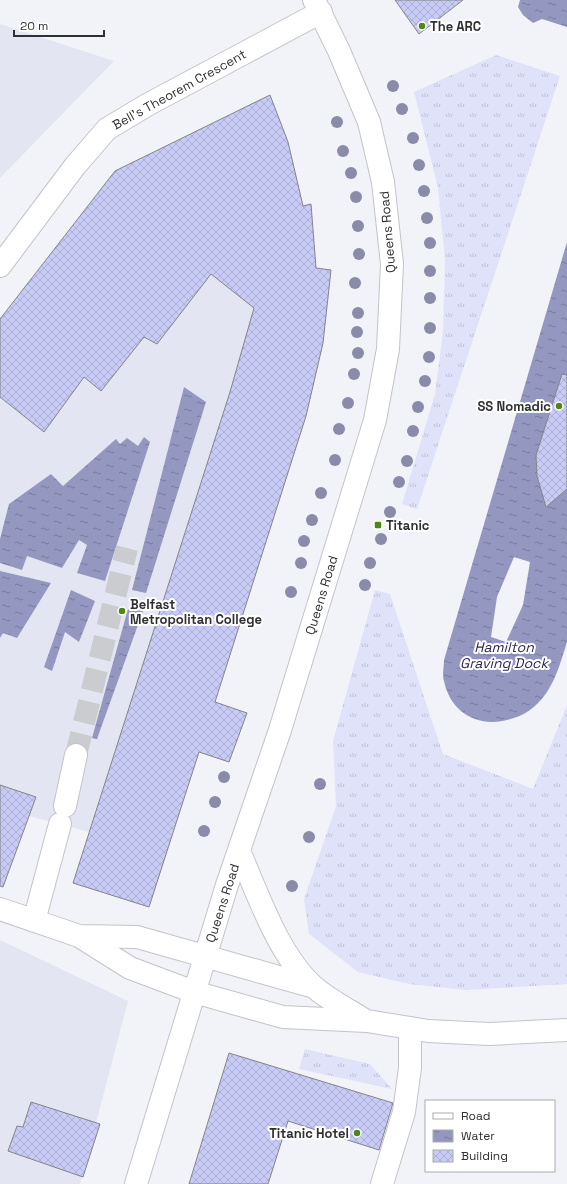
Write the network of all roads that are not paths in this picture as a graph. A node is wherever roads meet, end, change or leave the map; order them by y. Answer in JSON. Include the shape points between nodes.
{"nodes":[{"id":1,"x":317,"y":6,"type":"edge"},
{"id":2,"x":0,"y":266,"type":"edge"},
{"id":3,"x":76,"y":755,"type":"tunnel mouth"},
{"id":4,"x":239,"y":851,"type":"junction"},
{"id":5,"x":0,"y":909,"type":"edge"},
{"id":6,"x":34,"y":921,"type":"junction"},
{"id":7,"x":79,"y":936,"type":"junction"},
{"id":8,"x":205,"y":956,"type":"junction"},
{"id":9,"x":314,"y":987,"type":"junction"},
{"id":10,"x":194,"y":992,"type":"junction"},
{"id":11,"x":367,"y":1021,"type":"junction"},
{"id":12,"x":410,"y":1028,"type":"junction"},
{"id":13,"x":567,"y":1030,"type":"edge"},
{"id":14,"x":136,"y":1184,"type":"edge"},
{"id":15,"x":382,"y":1184,"type":"edge"}],
"edges":[{"from":1,"to":2,"type":"street","name":"Bell's Theorem Crescent","via":[[107,129],[75,166]]},
{"from":1,"to":4,"type":"street","name":"Queens Road","via":[[369,122],[385,192],[392,264],[388,349],[375,420],[280,730]]},
{"from":3,"to":6,"type":"street"},
{"from":4,"to":8,"type":"street","name":"Queens Road"},
{"from":4,"to":9,"type":"street","via":[[287,955]]},
{"from":5,"to":6,"type":"street"},
{"from":6,"to":7,"type":"street"},
{"from":7,"to":8,"type":"street","via":[[137,937]]},
{"from":7,"to":10,"type":"street","via":[[130,968]]},
{"from":8,"to":9,"type":"street"},
{"from":8,"to":10,"type":"street","name":"Queens Road"},
{"from":9,"to":11,"type":"street"},
{"from":10,"to":11,"type":"street","via":[[283,1017]]},
{"from":10,"to":14,"type":"street","name":"Queens Road"},
{"from":11,"to":12,"type":"street"},
{"from":12,"to":13,"type":"street","via":[[489,1034]]},
{"from":12,"to":15,"type":"street","via":[[410,1068],[404,1112]]}]}
